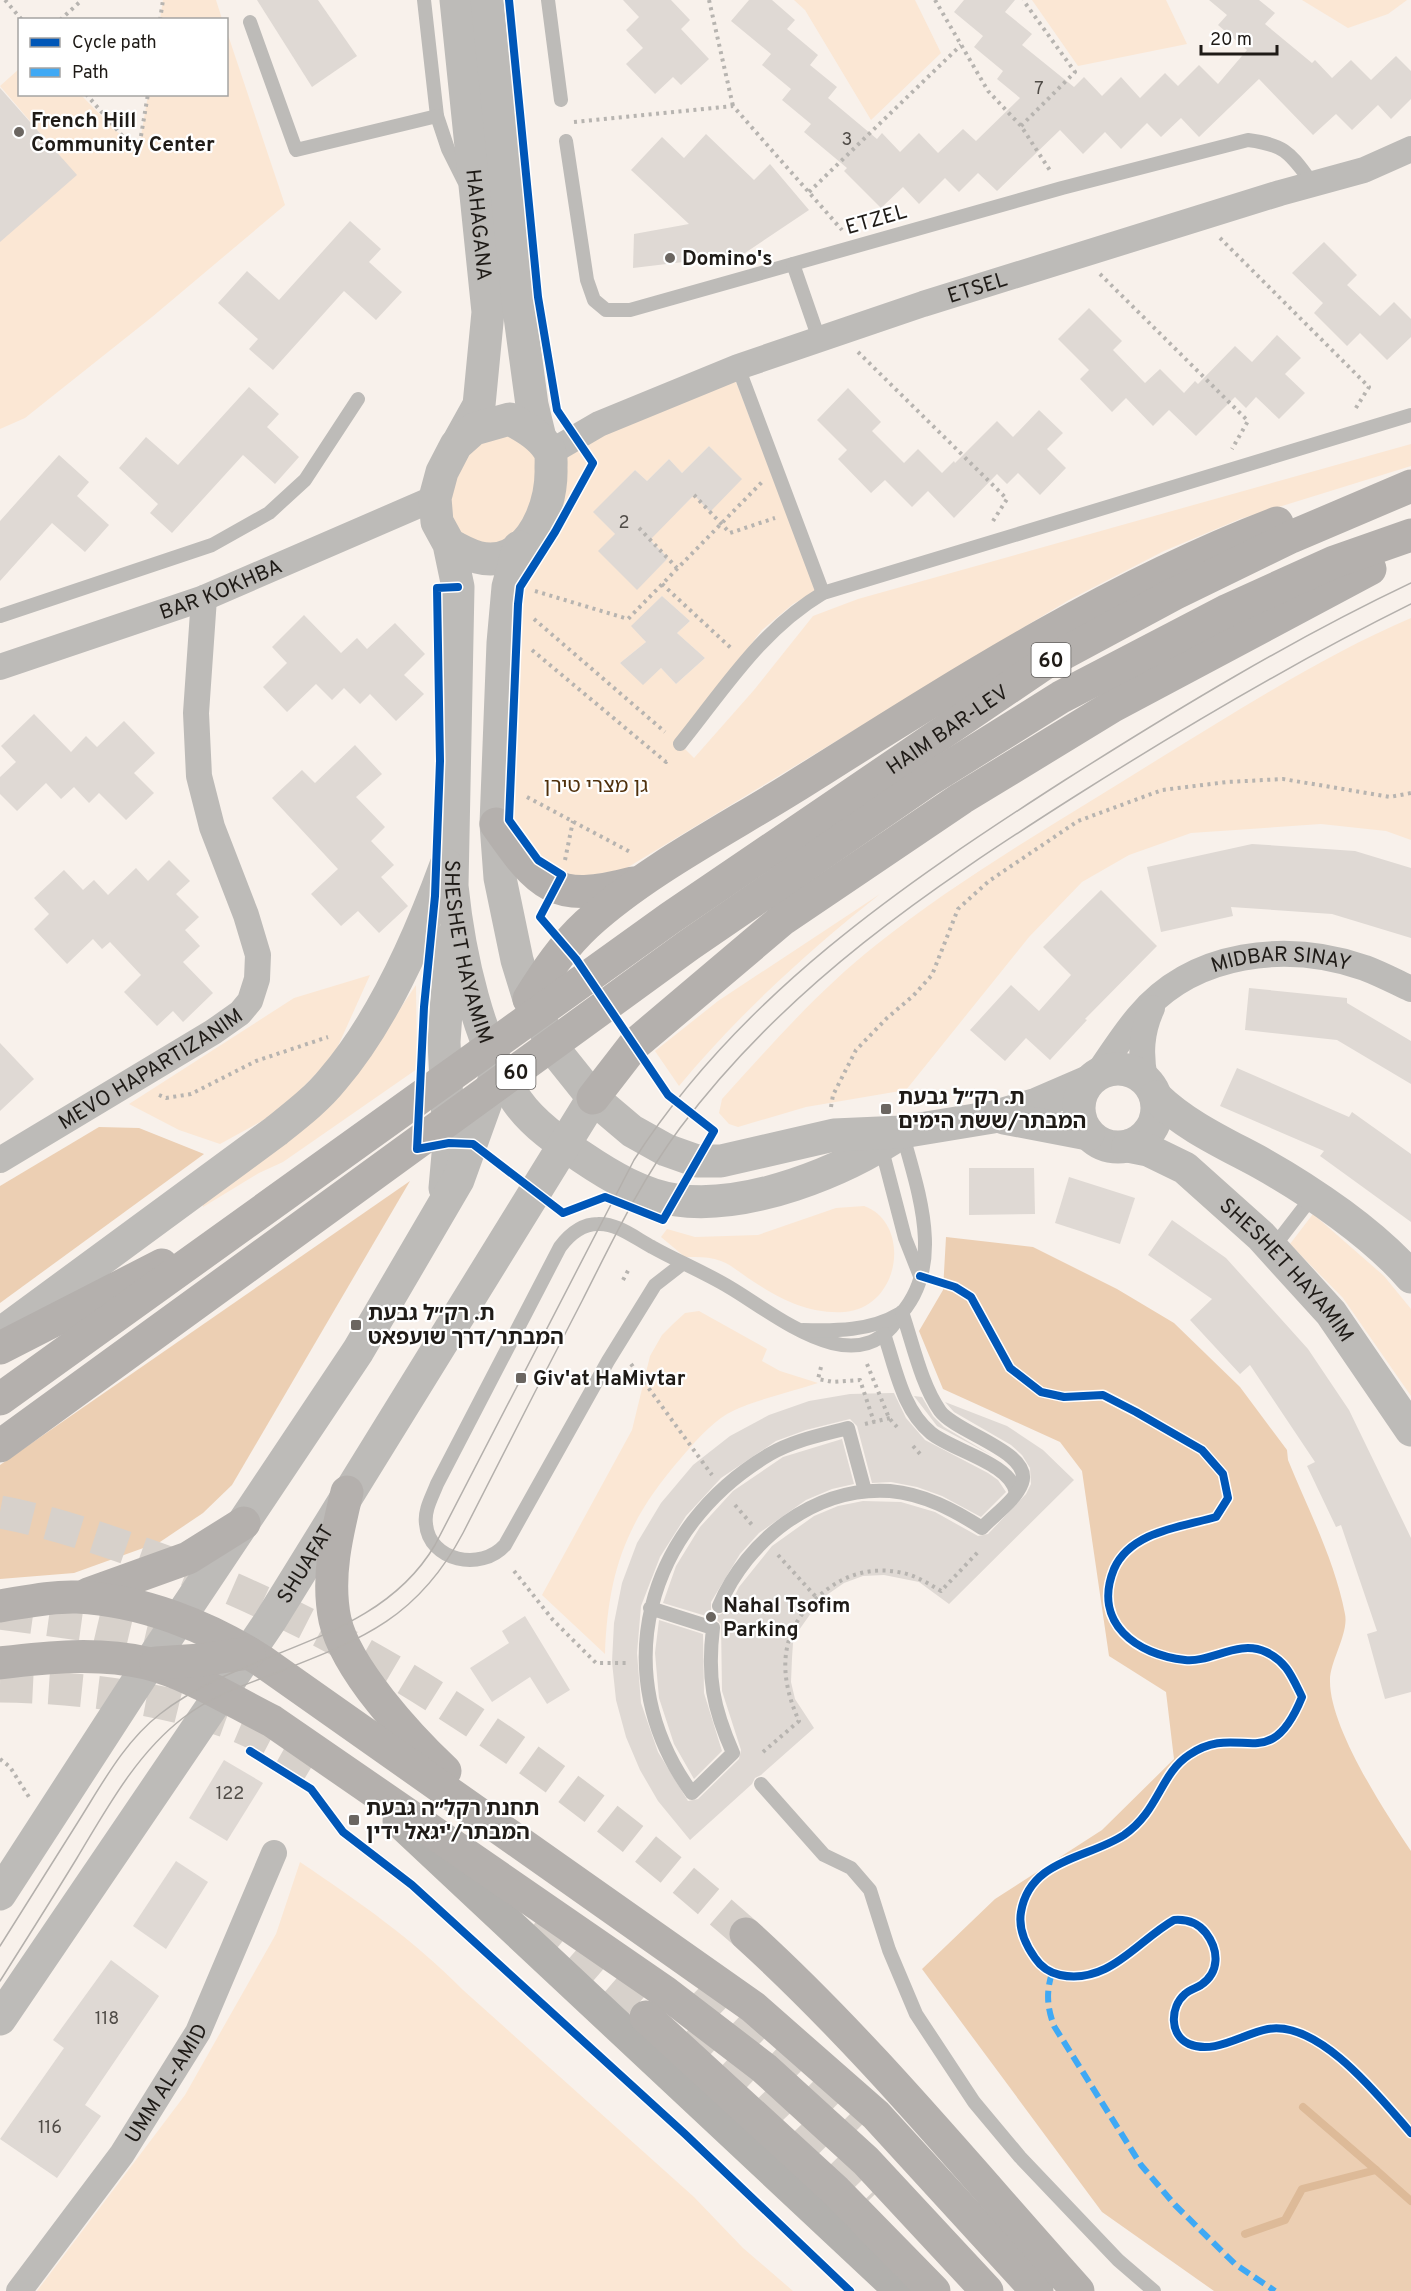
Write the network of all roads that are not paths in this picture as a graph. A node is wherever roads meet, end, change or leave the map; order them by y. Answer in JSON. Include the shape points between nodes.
{"nodes":[{"id":1,"x":424,"y":0,"type":"edge"},
{"id":2,"x":456,"y":0,"type":"edge"},
{"id":3,"x":487,"y":0,"type":"edge"},
{"id":4,"x":548,"y":0,"type":"edge"},
{"id":5,"x":249,"y":22,"type":"dead end"},
{"id":6,"x":561,"y":100,"type":"dead end"},
{"id":7,"x":437,"y":116,"type":"junction"},
{"id":8,"x":566,"y":141,"type":"dead end"},
{"id":9,"x":1411,"y":148,"type":"edge"},
{"id":10,"x":1313,"y":184,"type":"junction"},
{"id":11,"x":477,"y":209,"type":"junction"},
{"id":12,"x":793,"y":264,"type":"junction"},
{"id":13,"x":828,"y":335,"type":"junction"},
{"id":14,"x":738,"y":367,"type":"junction"},
{"id":15,"x":358,"y":399,"type":"dead end"},
{"id":16,"x":1411,"y":415,"type":"edge"},
{"id":17,"x":555,"y":442,"type":"junction"},
{"id":18,"x":456,"y":445,"type":"junction"},
{"id":19,"x":1411,"y":479,"type":"edge"},
{"id":20,"x":1411,"y":486,"type":"edge"},
{"id":21,"x":435,"y":498,"type":"junction"},
{"id":22,"x":1411,"y":535,"type":"edge"},
{"id":23,"x":449,"y":544,"type":"junction"},
{"id":24,"x":519,"y":547,"type":"junction"},
{"id":25,"x":1411,"y":549,"type":"edge"},
{"id":26,"x":823,"y":593,"type":"junction"},
{"id":27,"x":204,"y":598,"type":"junction"},
{"id":28,"x":0,"y":616,"type":"edge"},
{"id":29,"x":0,"y":667,"type":"edge"},
{"id":30,"x":680,"y":744,"type":"road end"},
{"id":31,"x":496,"y":824,"type":"junction"},
{"id":32,"x":452,"y":849,"type":"junction"},
{"id":33,"x":646,"y":868,"type":"junction"},
{"id":34,"x":454,"y":909,"type":"junction"},
{"id":35,"x":1411,"y":989,"type":"edge"},
{"id":36,"x":529,"y":999,"type":"junction"},
{"id":37,"x":1156,"y":999,"type":"junction"},
{"id":38,"x":499,"y":1067,"type":"junction"},
{"id":39,"x":1093,"y":1078,"type":"junction"},
{"id":40,"x":1150,"y":1088,"type":"junction"},
{"id":41,"x":593,"y":1098,"type":"junction"},
{"id":42,"x":993,"y":1117,"type":"junction"},
{"id":43,"x":1088,"y":1134,"type":"junction"},
{"id":44,"x":887,"y":1137,"type":"junction"},
{"id":45,"x":564,"y":1145,"type":"junction"},
{"id":46,"x":1128,"y":1146,"type":"junction"},
{"id":47,"x":0,"y":1160,"type":"edge"},
{"id":48,"x":1312,"y":1197,"type":"junction"},
{"id":49,"x":442,"y":1211,"type":"junction"},
{"id":50,"x":252,"y":1220,"type":"junction"},
{"id":51,"x":1272,"y":1249,"type":"junction"},
{"id":52,"x":682,"y":1264,"type":"junction"},
{"id":53,"x":920,"y":1276,"type":"junction"},
{"id":54,"x":1411,"y":1277,"type":"edge"},
{"id":55,"x":902,"y":1312,"type":"junction"},
{"id":56,"x":798,"y":1330,"type":"junction"},
{"id":57,"x":0,"y":1334,"type":"edge"},
{"id":58,"x":884,"y":1334,"type":"junction"},
{"id":59,"x":0,"y":1348,"type":"edge"},
{"id":60,"x":0,"y":1399,"type":"edge"},
{"id":61,"x":1411,"y":1430,"type":"edge"},
{"id":62,"x":0,"y":1446,"type":"edge"},
{"id":63,"x":865,"y":1491,"type":"junction"},
{"id":64,"x":347,"y":1492,"type":"junction"},
{"id":65,"x":1016,"y":1493,"type":"junction"},
{"id":66,"x":244,"y":1523,"type":"junction"},
{"id":67,"x":76,"y":1597,"type":"junction"},
{"id":68,"x":719,"y":1605,"type":"dead end"},
{"id":69,"x":0,"y":1606,"type":"edge"},
{"id":70,"x":650,"y":1608,"type":"junction"},
{"id":71,"x":180,"y":1620,"type":"junction"},
{"id":72,"x":249,"y":1653,"type":"junction"},
{"id":73,"x":0,"y":1663,"type":"edge"},
{"id":74,"x":149,"y":1664,"type":"junction"},
{"id":75,"x":220,"y":1694,"type":"junction"},
{"id":76,"x":350,"y":1774,"type":"junction"},
{"id":77,"x":761,"y":1784,"type":"dead end"},
{"id":78,"x":511,"y":1835,"type":"junction"},
{"id":79,"x":274,"y":1853,"type":"dead end"},
{"id":80,"x":0,"y":1894,"type":"edge"},
{"id":81,"x":746,"y":1934,"type":"tunnel mouth"},
{"id":82,"x":646,"y":2017,"type":"tunnel mouth"},
{"id":83,"x":0,"y":2019,"type":"edge"},
{"id":84,"x":19,"y":2291,"type":"edge"},
{"id":85,"x":902,"y":2291,"type":"edge"},
{"id":86,"x":934,"y":2291,"type":"edge"},
{"id":87,"x":987,"y":2291,"type":"edge"},
{"id":88,"x":1037,"y":2291,"type":"edge"},
{"id":89,"x":1078,"y":2291,"type":"edge"},
{"id":90,"x":1154,"y":2291,"type":"edge"}],
"edges":[{"from":1,"to":7,"type":"lane"},
{"from":2,"to":11,"type":"street","name":"HAHAGANA"},
{"from":3,"to":17,"type":"street","name":"HAHAGANA","via":[[532,405]]},
{"from":4,"to":6,"type":"lane"},
{"from":5,"to":7,"type":"lane","via":[[297,150]]},
{"from":7,"to":11,"type":"lane"},
{"from":8,"to":12,"type":"lane","name":"ETZEL","via":[[586,280],[594,300],[606,310],[630,310]]},
{"from":9,"to":10,"type":"street","name":"ETSEL","via":[[1364,170]]},
{"from":10,"to":12,"type":"lane","name":"ETZEL","via":[[1285,149],[1248,140]]},
{"from":10,"to":13,"type":"street","name":"ETSEL"},
{"from":11,"to":18,"type":"street","name":"HAHAGANA","via":[[488,312],[484,364],[479,405]]},
{"from":12,"to":13,"type":"lane"},
{"from":13,"to":14,"type":"street","name":"ETSEL"},
{"from":14,"to":17,"type":"street","name":"ETSEL"},
{"from":14,"to":26,"type":"lane"},
{"from":15,"to":28,"type":"lane","via":[[305,480],[269,513],[212,545]]},
{"from":16,"to":26,"type":"lane"},
{"from":17,"to":18,"type":"street","via":[[510,419],[474,429]]},
{"from":17,"to":24,"type":"street","via":[[552,489],[541,518]]},
{"from":18,"to":21,"type":"street","via":[[442,472]]},
{"from":19,"to":33,"type":"highway","via":[[1332,502],[1220,544],[1123,591]]},
{"from":20,"to":50,"type":"highway","name":"HAIM BAR-LEV","number":"60","via":[[1291,537],[1042,665],[720,884]]},
{"from":21,"to":23,"type":"street","via":[[437,522]]},
{"from":21,"to":27,"type":"street","name":"BAR KOKHBA"},
{"from":22,"to":62,"type":"highway","name":"HAIM BAR-LEV","number":"60","via":[[1334,562],[1228,610],[1061,697],[930,779],[738,912]]},
{"from":23,"to":24,"type":"street","via":[[472,557],[489,560]]},
{"from":23,"to":32,"type":"street","name":"SHESHET HAYAMIM","via":[[458,587]]},
{"from":24,"to":31,"type":"street","name":"SHESHET HAYAMIM","via":[[504,619]]},
{"from":25,"to":41,"type":"highway","via":[[1283,613],[1113,706],[952,804],[783,919],[634,1044]]},
{"from":26,"to":30,"type":"lane","via":[[797,608],[768,633]]},
{"from":27,"to":29,"type":"street","name":"BAR KOKHBA"},
{"from":27,"to":47,"type":"street","name":"MEVO HAPARTIZANIM","via":[[196,713],[200,776],[212,827],[258,955],[257,980],[250,1001],[240,1013]]},
{"from":31,"to":33,"type":"highway","via":[[526,864],[585,893]]},
{"from":31,"to":36,"type":"street","name":"SHESHET HAYAMIM","via":[[510,930]]},
{"from":32,"to":34,"type":"street","name":"SHESHET HAYAMIM"},
{"from":32,"to":57,"type":"street","via":[[421,928],[369,1027],[333,1079],[308,1105]]},
{"from":33,"to":36,"type":"highway","via":[[565,946]]},
{"from":34,"to":38,"type":"street","name":"SHESHET HAYAMIM","via":[[474,999]]},
{"from":34,"to":49,"type":"street","via":[[445,1005],[448,1143]]},
{"from":35,"to":37,"type":"street","name":"MIDBAR SINAY","via":[[1365,968],[1320,957],[1277,953],[1239,957],[1205,967]]},
{"from":36,"to":38,"type":"street"},
{"from":36,"to":41,"type":"street","name":"SHESHET HAYAMIM","via":[[557,1053]]},
{"from":37,"to":39,"type":"street","name":"MIDBAR SINAY"},
{"from":37,"to":40,"type":"street","via":[[1143,1032],[1142,1056]]},
{"from":38,"to":45,"type":"street","name":"SHESHET HAYAMIM","via":[[534,1121]]},
{"from":38,"to":49,"type":"street","via":[[467,1161]]},
{"from":39,"to":40,"type":"street","via":[[1111,1069],[1127,1069]]},
{"from":39,"to":42,"type":"street","name":"SHESHET HAYAMIM","via":[[1037,1104]]},
{"from":39,"to":43,"type":"street","via":[[1082,1090],[1078,1109]]},
{"from":40,"to":46,"type":"street","via":[[1157,1111],[1154,1125],[1141,1140]]},
{"from":40,"to":48,"type":"street","via":[[1191,1124]]},
{"from":41,"to":44,"type":"street","name":"SHESHET HAYAMIM","via":[[632,1131],[679,1156],[697,1161],[721,1161],[834,1134]]},
{"from":41,"to":45,"type":"street","name":"SHUAFAT"},
{"from":42,"to":43,"type":"street","name":"SHESHET HAYAMIM"},
{"from":42,"to":44,"type":"street","name":"SHESHET HAYAMIM"},
{"from":43,"to":46,"type":"street","via":[[1105,1145]]},
{"from":44,"to":45,"type":"street","name":"SHESHET HAYAMIM","via":[[817,1176],[784,1187],[721,1200],[692,1201],[640,1189],[594,1166]]},
{"from":44,"to":53,"type":"lane","via":[[905,1238]]},
{"from":44,"to":53,"type":"lane","via":[[925,1228]]},
{"from":45,"to":64,"type":"street","name":"SHUAFAT"},
{"from":46,"to":51,"type":"street","name":"SHESHET HAYAMIM","via":[[1148,1150],[1185,1168]]},
{"from":48,"to":51,"type":"lane"},
{"from":48,"to":54,"type":"street","via":[[1341,1216]]},
{"from":49,"to":66,"type":"street","via":[[358,1351]]},
{"from":50,"to":59,"type":"highway"},
{"from":50,"to":60,"type":"highway","number":"60"},
{"from":51,"to":61,"type":"street","name":"SHESHET HAYAMIM","via":[[1331,1313]]},
{"from":52,"to":52,"type":"lane","via":[[655,1285],[644,1302],[505,1545],[490,1557],[472,1561],[451,1556],[435,1545],[426,1527],[429,1502],[564,1241],[582,1228],[607,1224]]},
{"from":52,"to":56,"type":"lane","via":[[709,1275]]},
{"from":53,"to":55,"type":"lane","via":[[914,1295]]},
{"from":55,"to":56,"type":"lane","via":[[859,1328]]},
{"from":55,"to":58,"type":"lane"},
{"from":55,"to":65,"type":"lane","via":[[941,1412],[956,1426],[1010,1454],[1023,1473]]},
{"from":56,"to":58,"type":"lane","via":[[828,1344],[844,1346],[868,1342]]},
{"from":58,"to":65,"type":"lane","via":[[911,1412],[934,1435],[1002,1472],[1015,1484]]},
{"from":63,"to":65,"type":"lane","via":[[923,1497],[953,1509],[982,1528]]},
{"from":63,"to":68,"type":"lane","via":[[819,1503],[775,1530],[747,1557]]},
{"from":63,"to":70,"type":"lane","via":[[848,1428],[804,1439],[772,1453],[743,1472],[702,1509],[682,1538]]},
{"from":64,"to":72,"type":"street","name":"SHUAFAT"},
{"from":64,"to":78,"type":"highway","via":[[332,1567],[334,1617],[341,1636],[369,1683],[402,1726]]},
{"from":66,"to":67,"type":"highway","via":[[206,1549],[173,1564]]},
{"from":66,"to":71,"type":"street"},
{"from":67,"to":69,"type":"highway"},
{"from":67,"to":71,"type":"highway","via":[[119,1602]]},
{"from":70,"to":70,"type":"lane","via":[[644,1662],[647,1693],[654,1722],[677,1772],[692,1793],[733,1753],[712,1695],[713,1628]]},
{"from":71,"to":72,"type":"highway"},
{"from":71,"to":74,"type":"street"},
{"from":72,"to":74,"type":"highway"},
{"from":72,"to":75,"type":"street","name":"SHUAFAT"},
{"from":72,"to":78,"type":"highway"},
{"from":73,"to":74,"type":"highway","via":[[45,1657],[97,1657]]},
{"from":74,"to":75,"type":"highway"},
{"from":74,"to":80,"type":"street"},
{"from":75,"to":76,"type":"highway","via":[[272,1721]]},
{"from":75,"to":83,"type":"street","name":"SHUAFAT"},
{"from":76,"to":85,"type":"main road"},
{"from":76,"to":87,"type":"highway","via":[[665,1992],[764,2068],[866,2161]]},
{"from":77,"to":90,"type":"lane","via":[[824,1855],[845,1863],[866,1884],[916,2014],[974,2102],[1020,2157],[1118,2260]]},
{"from":78,"to":88,"type":"highway","via":[[753,2007],[822,2066],[913,2153]]},
{"from":79,"to":84,"type":"street","name":"UMM AL-AMID","via":[[198,2032],[122,2154]]},
{"from":81,"to":89,"type":"highway","via":[[838,2025]]},
{"from":82,"to":86,"type":"highway","via":[[836,2191]]}]}
